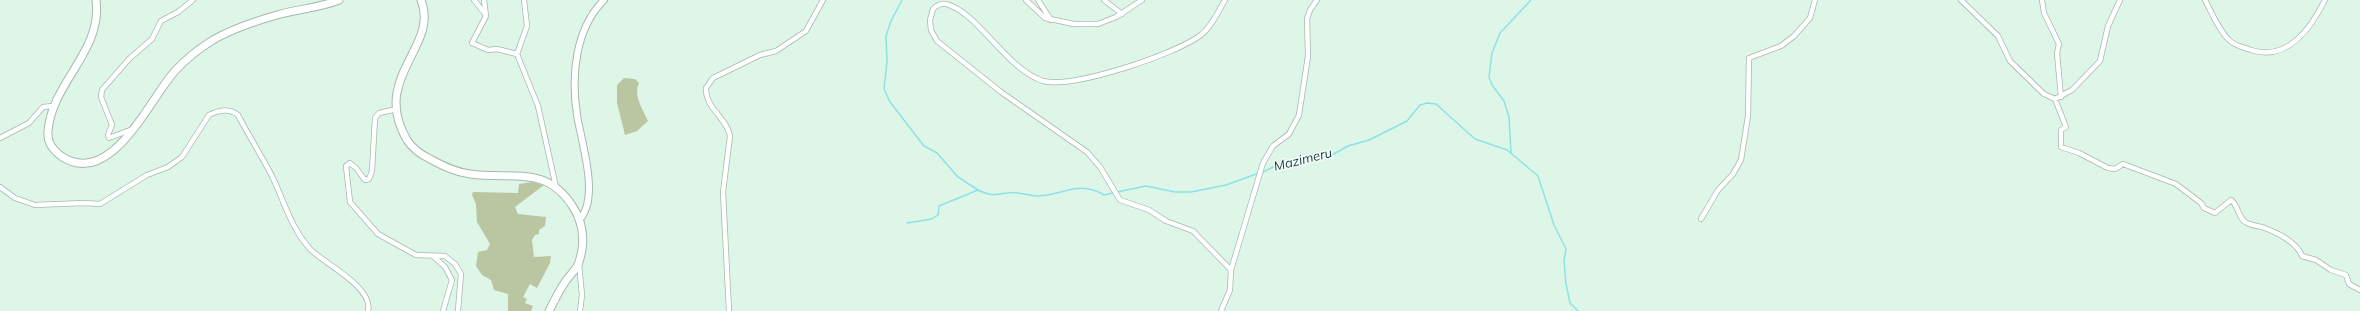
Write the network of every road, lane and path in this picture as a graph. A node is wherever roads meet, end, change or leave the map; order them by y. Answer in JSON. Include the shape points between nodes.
{"nodes":[{"id":1,"x":96,"y":0,"type":"edge"},
{"id":2,"x":193,"y":0,"type":"edge"},
{"id":3,"x":339,"y":0,"type":"edge"},
{"id":4,"x":421,"y":0,"type":"edge"},
{"id":5,"x":474,"y":0,"type":"edge"},
{"id":6,"x":484,"y":0,"type":"edge"},
{"id":7,"x":524,"y":0,"type":"edge"},
{"id":8,"x":604,"y":0,"type":"edge"},
{"id":9,"x":823,"y":0,"type":"edge"},
{"id":10,"x":1026,"y":0,"type":"edge"},
{"id":11,"x":1038,"y":0,"type":"edge"},
{"id":12,"x":1104,"y":0,"type":"edge"},
{"id":13,"x":1142,"y":0,"type":"edge"},
{"id":14,"x":1225,"y":0,"type":"edge"},
{"id":15,"x":1316,"y":0,"type":"edge"},
{"id":16,"x":1815,"y":0,"type":"edge"},
{"id":17,"x":1961,"y":0,"type":"edge"},
{"id":18,"x":2042,"y":0,"type":"edge"},
{"id":19,"x":2120,"y":0,"type":"edge"},
{"id":20,"x":2205,"y":0,"type":"edge"},
{"id":21,"x":2325,"y":0,"type":"edge"},
{"id":22,"x":1122,"y":14,"type":"junction"},
{"id":23,"x":486,"y":15,"type":"junction"},
{"id":24,"x":1051,"y":21,"type":"junction"},
{"id":25,"x":517,"y":54,"type":"junction"},
{"id":26,"x":2061,"y":97,"type":"junction"},
{"id":27,"x":2055,"y":99,"type":"junction"},
{"id":28,"x":53,"y":106,"type":"junction"},
{"id":29,"x":397,"y":109,"type":"junction"},
{"id":30,"x":134,"y":129,"type":"junction"},
{"id":31,"x":0,"y":138,"type":"edge"},
{"id":32,"x":0,"y":187,"type":"edge"},
{"id":33,"x":556,"y":188,"type":"junction"},
{"id":34,"x":580,"y":219,"type":"junction"},
{"id":35,"x":1701,"y":219,"type":"dead end"},
{"id":36,"x":433,"y":256,"type":"junction"},
{"id":37,"x":579,"y":264,"type":"junction"},
{"id":38,"x":1231,"y":270,"type":"junction"},
{"id":39,"x":2360,"y":290,"type":"edge"},
{"id":40,"x":368,"y":311,"type":"edge"},
{"id":41,"x":443,"y":311,"type":"edge"},
{"id":42,"x":458,"y":311,"type":"edge"},
{"id":43,"x":550,"y":311,"type":"edge"},
{"id":44,"x":580,"y":311,"type":"edge"},
{"id":45,"x":729,"y":311,"type":"edge"},
{"id":46,"x":1222,"y":311,"type":"edge"}],
"edges":[{"from":1,"to":28,"type":"main road","via":[[97,17],[90,41],[58,93]]},
{"from":2,"to":30,"type":"street","via":[[162,21],[152,39],[129,59],[102,90],[101,97],[112,125],[109,138]]},
{"from":3,"to":30,"type":"main road","via":[[314,9],[278,14],[212,41],[175,70]]},
{"from":4,"to":29,"type":"main road","via":[[425,25],[403,72],[396,94]]},
{"from":5,"to":23,"type":"street"},
{"from":6,"to":23,"type":"street"},
{"from":7,"to":25,"type":"street","via":[[527,26]]},
{"from":8,"to":34,"type":"main road","via":[[588,21],[575,66],[577,114],[588,170],[587,207]]},
{"from":9,"to":45,"type":"street","via":[[806,31],[776,51],[760,55],[713,78],[706,88],[707,97],[730,136],[723,192]]},
{"from":10,"to":24,"type":"street"},
{"from":11,"to":24,"type":"street"},
{"from":12,"to":22,"type":"street"},
{"from":13,"to":22,"type":"street"},
{"from":14,"to":38,"type":"street","via":[[1204,32],[1187,42],[1130,66],[1089,78],[1054,82],[1042,80],[1015,64],[968,17],[947,4],[933,9],[930,20],[931,30],[937,40],[952,54],[1087,152],[1100,167],[1114,194],[1120,200],[1149,210],[1166,221],[1193,231]]},
{"from":15,"to":38,"type":"street","via":[[1307,19],[1308,56],[1299,115],[1289,134],[1273,146],[1266,157]]},
{"from":16,"to":35,"type":"street","via":[[1810,18],[1794,36],[1781,46],[1749,58],[1748,116],[1741,160],[1733,174],[1718,190]]},
{"from":17,"to":27,"type":"street","via":[[1998,36],[2010,61],[2044,94]]},
{"from":18,"to":26,"type":"street","via":[[2044,13],[2059,44],[2057,53]]},
{"from":19,"to":26,"type":"street","via":[[2108,26],[2100,61],[2078,85]]},
{"from":20,"to":21,"type":"street","via":[[2229,40],[2241,47],[2264,52],[2288,46],[2298,39],[2307,31]]},
{"from":22,"to":24,"type":"street","via":[[1098,24]]},
{"from":23,"to":25,"type":"street","via":[[472,43],[488,50],[501,49]]},
{"from":25,"to":33,"type":"street","via":[[538,106]]},
{"from":26,"to":27,"type":"street"},
{"from":27,"to":39,"type":"street","via":[[2066,127],[2061,130],[2061,147],[2108,168],[2115,169],[2123,164],[2163,178],[2176,184],[2201,202],[2204,208],[2215,213],[2231,200],[2246,223],[2287,239],[2300,249],[2302,256],[2346,275],[2349,284]]},
{"from":28,"to":30,"type":"main road","via":[[48,132],[49,144],[66,159],[83,163],[97,160],[123,142]]},
{"from":28,"to":31,"type":"street","via":[[43,107],[29,123]]},
{"from":29,"to":33,"type":"main road","via":[[399,122],[408,141],[423,155],[441,166],[470,174],[526,175]]},
{"from":29,"to":36,"type":"street","via":[[379,113],[375,118],[372,171],[369,179],[365,180],[350,163],[346,166],[350,202],[378,234],[416,255]]},
{"from":32,"to":40,"type":"street","via":[[15,198],[35,205],[84,202],[100,204],[147,175],[182,158],[209,115],[216,111],[234,112],[272,176],[299,235],[311,250],[347,275],[364,296]]},
{"from":33,"to":34,"type":"main road","via":[[566,197]]},
{"from":34,"to":37,"type":"main road","via":[[582,240]]},
{"from":36,"to":41,"type":"street","via":[[446,268],[452,283]]},
{"from":36,"to":42,"type":"street","via":[[445,256],[461,274]]},
{"from":37,"to":43,"type":"main road","via":[[561,288]]},
{"from":37,"to":44,"type":"street","via":[[582,295]]},
{"from":38,"to":46,"type":"street","via":[[1230,290]]}]}
